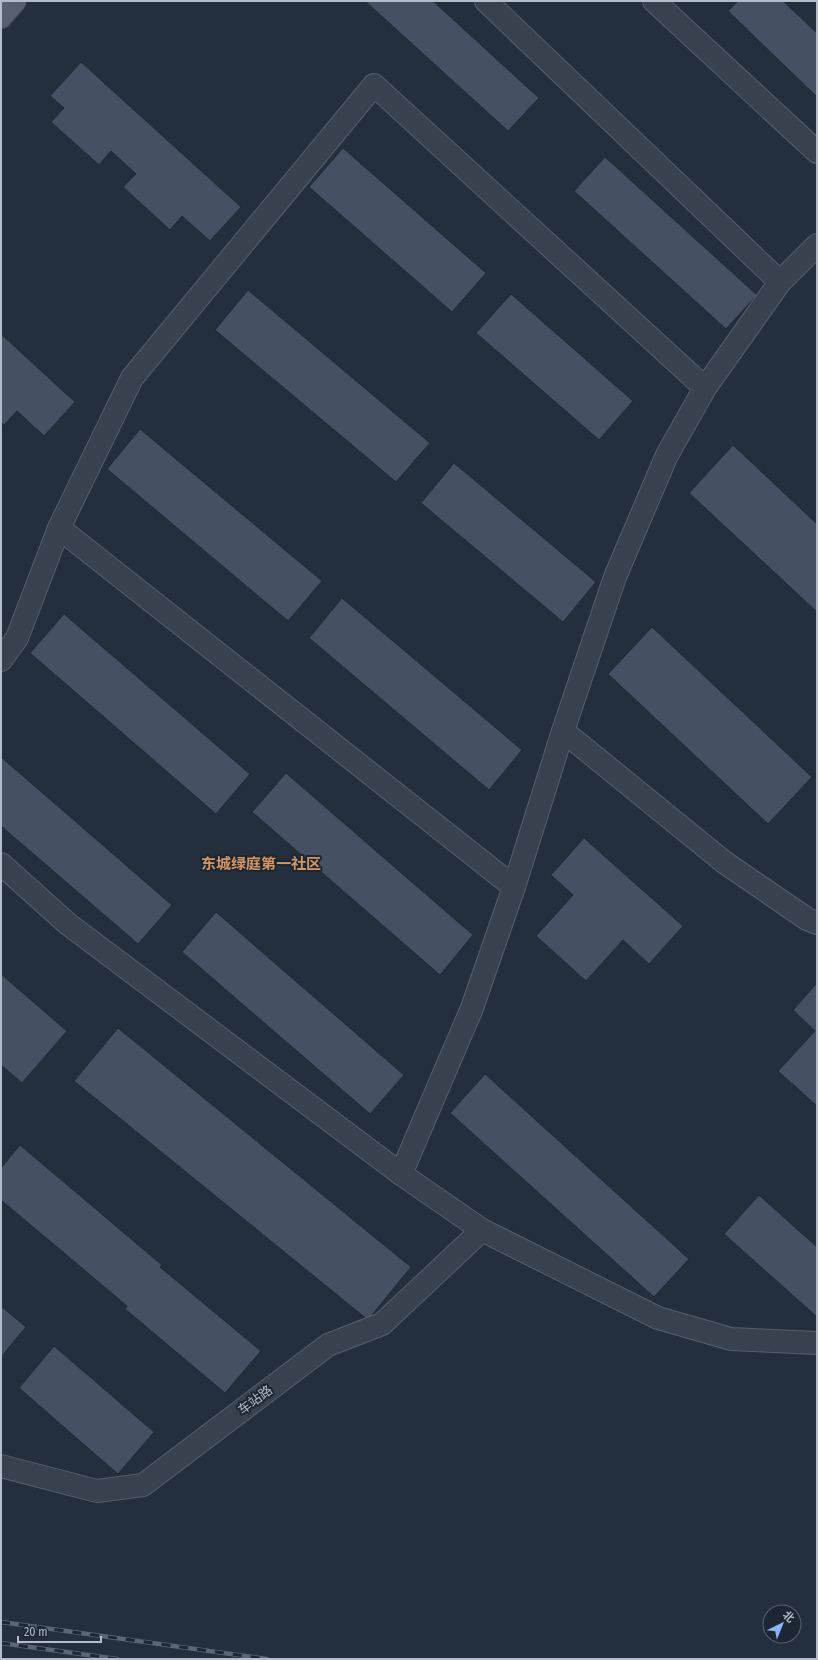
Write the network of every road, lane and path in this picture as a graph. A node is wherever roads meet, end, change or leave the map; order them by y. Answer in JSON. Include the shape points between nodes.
{"nodes":[{"id":1,"x":15,"y":1,"type":"edge"},
{"id":2,"x":486,"y":1,"type":"edge"},
{"id":3,"x":654,"y":1,"type":"edge"},
{"id":4,"x":1,"y":17,"type":"edge"},
{"id":5,"x":817,"y":152,"type":"edge"},
{"id":6,"x":817,"y":245,"type":"edge"},
{"id":7,"x":780,"y":282,"type":"junction"},
{"id":8,"x":705,"y":388,"type":"junction"},
{"id":9,"x":59,"y":528,"type":"junction"},
{"id":10,"x":1,"y":660,"type":"edge"},
{"id":11,"x":563,"y":731,"type":"junction"},
{"id":12,"x":1,"y":864,"type":"edge"},
{"id":13,"x":514,"y":887,"type":"junction"},
{"id":14,"x":817,"y":923,"type":"edge"},
{"id":15,"x":401,"y":1174,"type":"junction"},
{"id":16,"x":482,"y":1230,"type":"junction"},
{"id":17,"x":817,"y":1343,"type":"edge"},
{"id":18,"x":1,"y":1466,"type":"edge"}],
"edges":[{"from":1,"to":4,"type":"main road"},
{"from":2,"to":7,"type":"street"},
{"from":3,"to":5,"type":"street"},
{"from":6,"to":7,"type":"street"},
{"from":7,"to":8,"type":"street"},
{"from":8,"to":9,"type":"street","via":[[374,85],[132,378]]},
{"from":8,"to":11,"type":"street","via":[[667,455],[615,577]]},
{"from":9,"to":10,"type":"street","via":[[17,638]]},
{"from":9,"to":13,"type":"street"},
{"from":11,"to":13,"type":"street"},
{"from":11,"to":14,"type":"street","via":[[724,862],[807,919]]},
{"from":12,"to":15,"type":"street","via":[[68,924]]},
{"from":13,"to":15,"type":"street","via":[[472,1008]]},
{"from":15,"to":16,"type":"street"},
{"from":16,"to":17,"type":"street","via":[[658,1318],[731,1338]]},
{"from":16,"to":18,"type":"street","name":"车站路","via":[[382,1324],[328,1345],[142,1485],[97,1491]]}]}
